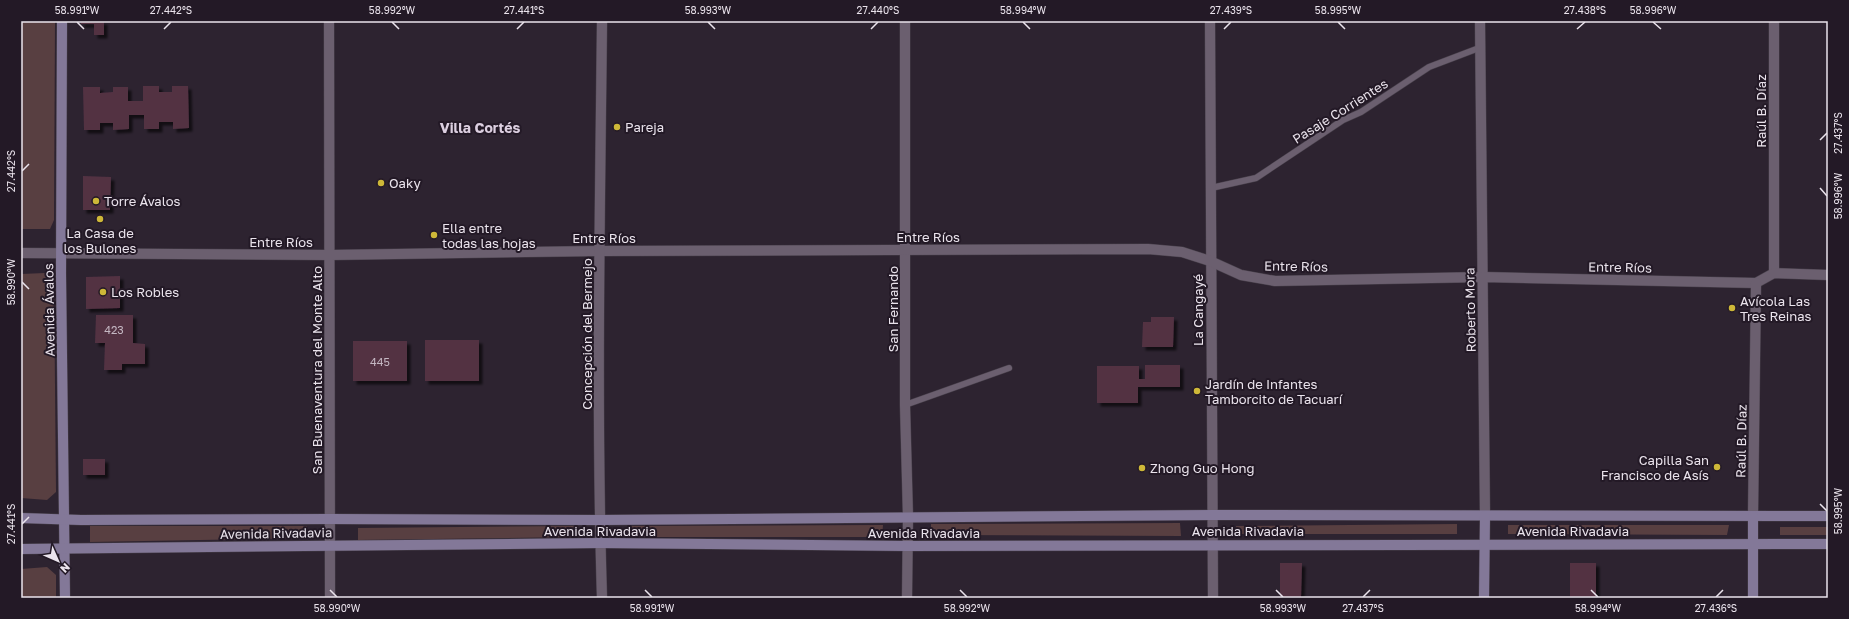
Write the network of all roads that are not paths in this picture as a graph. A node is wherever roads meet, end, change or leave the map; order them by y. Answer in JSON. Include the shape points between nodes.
{"nodes":[{"id":1,"x":62,"y":21,"type":"edge"},
{"id":2,"x":329,"y":21,"type":"edge"},
{"id":3,"x":602,"y":21,"type":"edge"},
{"id":4,"x":905,"y":21,"type":"edge"},
{"id":5,"x":1210,"y":21,"type":"edge"},
{"id":6,"x":1480,"y":21,"type":"edge"},
{"id":7,"x":1774,"y":21,"type":"edge"},
{"id":8,"x":1480,"y":48,"type":"junction"},
{"id":9,"x":1211,"y":188,"type":"junction"},
{"id":10,"x":906,"y":250,"type":"junction"},
{"id":11,"x":600,"y":251,"type":"junction"},
{"id":12,"x":21,"y":253,"type":"edge"},
{"id":13,"x":61,"y":254,"type":"junction"},
{"id":14,"x":330,"y":255,"type":"junction"},
{"id":15,"x":1210,"y":261,"type":"junction"},
{"id":16,"x":1774,"y":273,"type":"junction"},
{"id":17,"x":1828,"y":275,"type":"edge"},
{"id":18,"x":1483,"y":276,"type":"junction"},
{"id":19,"x":1756,"y":283,"type":"junction"},
{"id":20,"x":1009,"y":368,"type":"dead end"},
{"id":21,"x":905,"y":404,"type":"junction"},
{"id":22,"x":1212,"y":515,"type":"junction"},
{"id":23,"x":1485,"y":516,"type":"junction"},
{"id":24,"x":1753,"y":516,"type":"junction"},
{"id":25,"x":1828,"y":516,"type":"edge"},
{"id":26,"x":908,"y":517,"type":"junction"},
{"id":27,"x":21,"y":518,"type":"edge"},
{"id":28,"x":330,"y":519,"type":"junction"},
{"id":29,"x":64,"y":520,"type":"junction"},
{"id":30,"x":600,"y":520,"type":"junction"},
{"id":31,"x":1485,"y":543,"type":"junction"},
{"id":32,"x":600,"y":544,"type":"junction"},
{"id":33,"x":1212,"y":544,"type":"junction"},
{"id":34,"x":1828,"y":544,"type":"edge"},
{"id":35,"x":329,"y":545,"type":"junction"},
{"id":36,"x":907,"y":546,"type":"junction"},
{"id":37,"x":1753,"y":546,"type":"junction"},
{"id":38,"x":21,"y":549,"type":"edge"},
{"id":39,"x":63,"y":549,"type":"junction"},
{"id":40,"x":65,"y":598,"type":"edge"},
{"id":41,"x":330,"y":598,"type":"edge"},
{"id":42,"x":602,"y":598,"type":"edge"},
{"id":43,"x":907,"y":598,"type":"edge"},
{"id":44,"x":1213,"y":598,"type":"edge"},
{"id":45,"x":1484,"y":598,"type":"edge"},
{"id":46,"x":1753,"y":598,"type":"edge"}],
"edges":[{"from":1,"to":13,"type":"street","name":"Avenida Ávalos"},
{"from":2,"to":14,"type":"street","name":"San Buenaventura del Monte Alto"},
{"from":3,"to":11,"type":"street","name":"Concepción del Bermejo"},
{"from":4,"to":10,"type":"street","name":"San Fernando"},
{"from":5,"to":9,"type":"street","name":"La Cangayé"},
{"from":6,"to":8,"type":"street","name":"Roberto Mora"},
{"from":7,"to":16,"type":"street","name":"Raúl B. Díaz"},
{"from":8,"to":9,"type":"lane","name":"Pasaje Corrientes","via":[[1429,67],[1256,178]]},
{"from":8,"to":18,"type":"street","name":"Roberto Mora"},
{"from":9,"to":15,"type":"street","name":"La Cangayé"},
{"from":10,"to":11,"type":"street","name":"Entre Ríos"},
{"from":10,"to":15,"type":"street","name":"Entre Ríos","via":[[1148,249],[1182,252]]},
{"from":10,"to":21,"type":"street","name":"San Fernando"},
{"from":11,"to":14,"type":"street","name":"Entre Ríos"},
{"from":11,"to":30,"type":"street","name":"Concepción del Bermejo"},
{"from":12,"to":13,"type":"street","name":"Entre Ríos"},
{"from":13,"to":14,"type":"street","name":"Entre Ríos"},
{"from":13,"to":29,"type":"street","name":"Avenida Ávalos"},
{"from":14,"to":28,"type":"street","name":"San Buenaventura del Monte Alto"},
{"from":15,"to":18,"type":"street","name":"Entre Ríos","via":[[1240,275],[1275,282]]},
{"from":15,"to":22,"type":"street","name":"La Cangayé"},
{"from":16,"to":17,"type":"street"},
{"from":16,"to":19,"type":"street"},
{"from":18,"to":19,"type":"street","name":"Entre Ríos"},
{"from":18,"to":23,"type":"street","name":"Roberto Mora"},
{"from":19,"to":24,"type":"street","name":"Raúl B. Díaz"},
{"from":20,"to":21,"type":"lane"},
{"from":21,"to":26,"type":"street","name":"San Fernando"},
{"from":22,"to":23,"type":"street","name":"Avenida Rivadavia"},
{"from":22,"to":26,"type":"street","name":"Avenida Rivadavia"},
{"from":22,"to":33,"type":"street","name":"La Cangayé"},
{"from":23,"to":24,"type":"street","name":"Avenida Rivadavia"},
{"from":23,"to":31,"type":"street","name":"Roberto Mora"},
{"from":24,"to":25,"type":"street","name":"Avenida Rivadavia"},
{"from":24,"to":37,"type":"street","name":"Raúl B. Díaz"},
{"from":26,"to":30,"type":"street","name":"Avenida Rivadavia"},
{"from":26,"to":36,"type":"street","name":"San Fernando"},
{"from":27,"to":29,"type":"street","name":"Avenida Rivadavia"},
{"from":28,"to":29,"type":"street","name":"Avenida Rivadavia"},
{"from":28,"to":30,"type":"street","name":"Avenida Rivadavia"},
{"from":28,"to":35,"type":"street","name":"San Buenaventura del Monte Alto"},
{"from":29,"to":39,"type":"street","name":"Avenida Ávalos"},
{"from":30,"to":32,"type":"street","name":"Concepción del Bermejo"},
{"from":31,"to":33,"type":"street","name":"Avenida Rivadavia"},
{"from":31,"to":37,"type":"street","name":"Avenida Rivadavia"},
{"from":31,"to":45,"type":"street","name":"Roberto Mora"},
{"from":32,"to":35,"type":"street","name":"Avenida Rivadavia"},
{"from":32,"to":36,"type":"street","name":"Avenida Rivadavia"},
{"from":32,"to":42,"type":"street","name":"Concepción del Bermejo"},
{"from":33,"to":36,"type":"street","name":"Avenida Rivadavia"},
{"from":33,"to":44,"type":"street","name":"La Cangayé"},
{"from":34,"to":37,"type":"street","name":"Avenida Rivadavia"},
{"from":35,"to":39,"type":"street","name":"Avenida Rivadavia"},
{"from":35,"to":41,"type":"street","name":"San Buenaventura del Monte Alto"},
{"from":36,"to":43,"type":"street","name":"San Fernando"},
{"from":37,"to":46,"type":"street","name":"Raúl B. Díaz"},
{"from":38,"to":39,"type":"street","name":"Avenida Rivadavia"},
{"from":39,"to":40,"type":"street","name":"Avenida Ávalos"}]}
